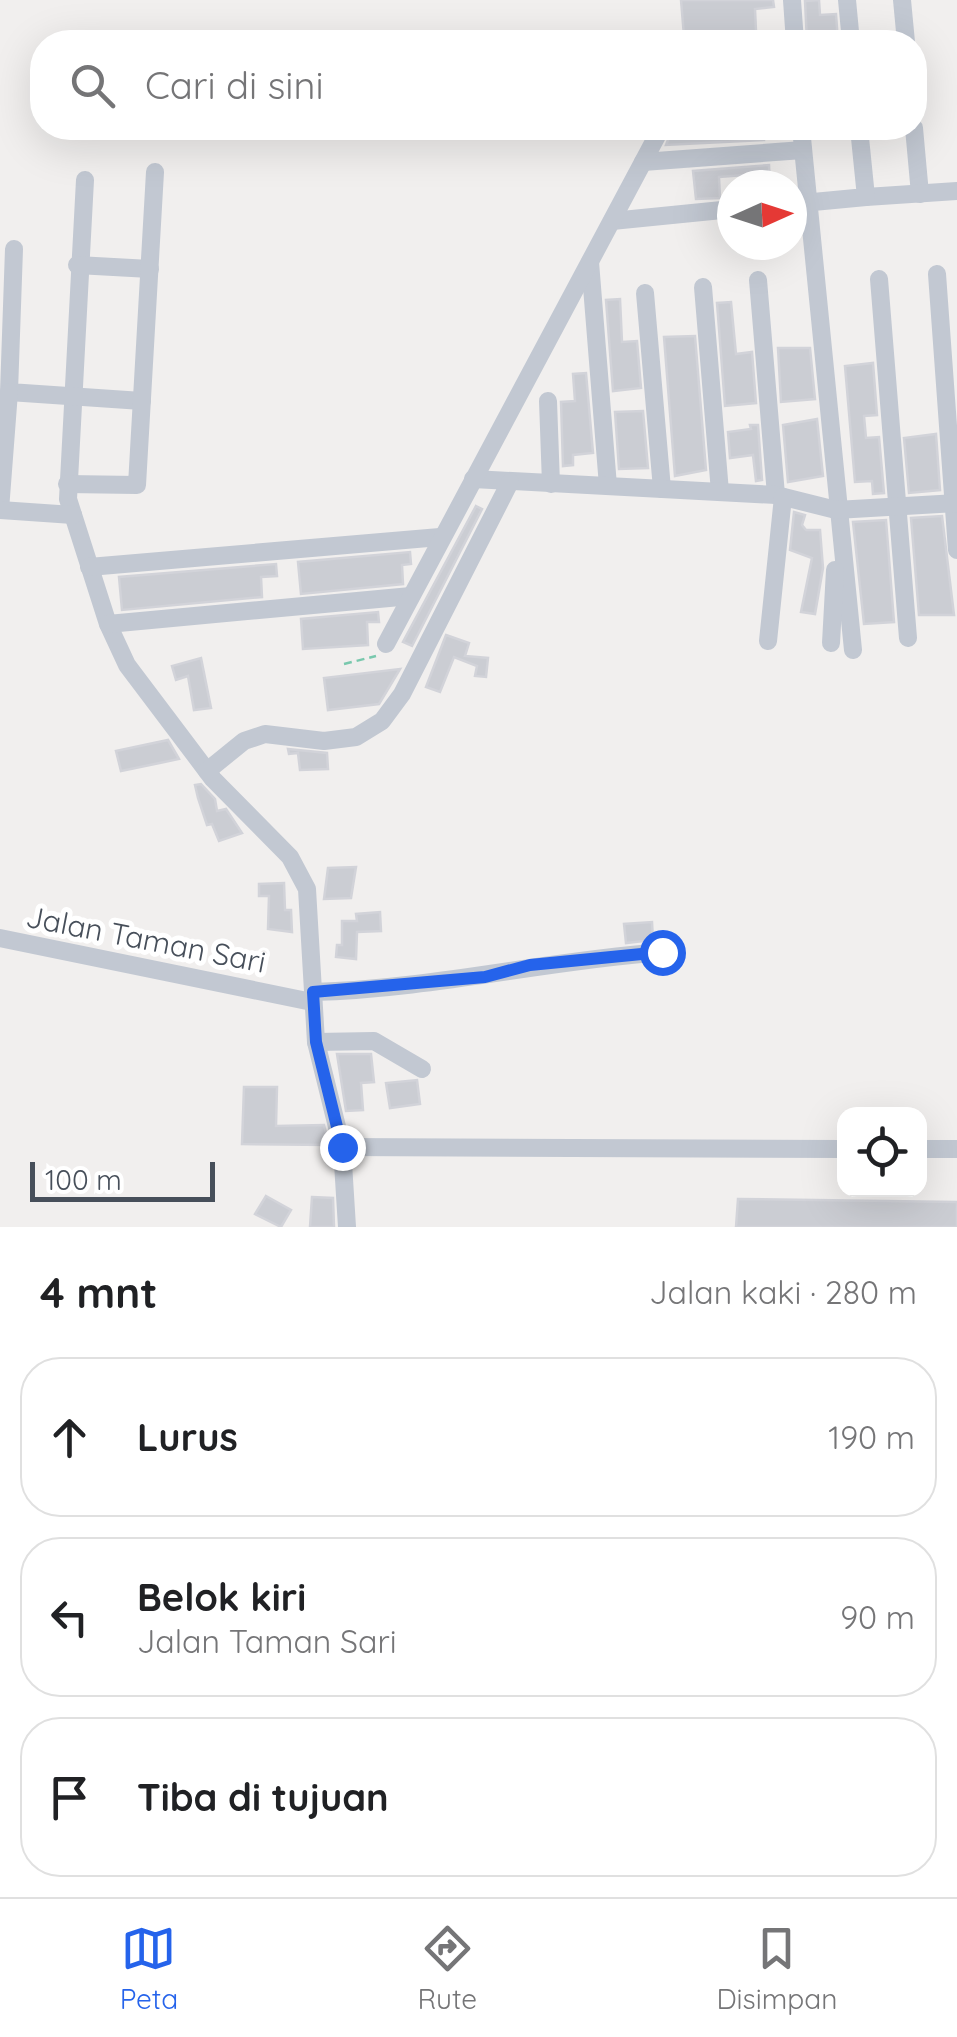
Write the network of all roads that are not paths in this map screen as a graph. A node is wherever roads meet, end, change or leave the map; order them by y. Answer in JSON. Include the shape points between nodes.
{"nodes":[{"id":1,"x":792,"y":0,"type":"edge"},
{"id":2,"x":847,"y":0,"type":"edge"},
{"id":3,"x":902,"y":0,"type":"edge"},
{"id":4,"x":794,"y":30,"type":"edge"},
{"id":5,"x":850,"y":30,"type":"edge"},
{"id":6,"x":905,"y":30,"type":"edge"},
{"id":7,"x":655,"y":140,"type":"edge"},
{"id":8,"x":802,"y":140,"type":"edge"},
{"id":9,"x":860,"y":140,"type":"edge"},
{"id":10,"x":915,"y":140,"type":"edge"},
{"id":11,"x":803,"y":150,"type":"junction"},
{"id":12,"x":643,"y":162,"type":"junction"},
{"id":13,"x":802,"y":170,"type":"edge"},
{"id":14,"x":155,"y":172,"type":"dead end"},
{"id":15,"x":84,"y":180,"type":"dead end"},
{"id":16,"x":957,"y":191,"type":"edge"},
{"id":17,"x":920,"y":194,"type":"junction"},
{"id":18,"x":866,"y":197,"type":"junction"},
{"id":19,"x":807,"y":202,"type":"edge"},
{"id":20,"x":717,"y":210,"type":"edge"},
{"id":21,"x":612,"y":221,"type":"junction"},
{"id":22,"x":14,"y":250,"type":"dead end"},
{"id":23,"x":807,"y":260,"type":"edge"},
{"id":24,"x":590,"y":262,"type":"junction"},
{"id":25,"x":78,"y":265,"type":"junction"},
{"id":26,"x":150,"y":269,"type":"junction"},
{"id":27,"x":937,"y":274,"type":"dead end"},
{"id":28,"x":879,"y":279,"type":"dead end"},
{"id":29,"x":758,"y":280,"type":"dead end"},
{"id":30,"x":703,"y":287,"type":"dead end"},
{"id":31,"x":645,"y":293,"type":"dead end"},
{"id":32,"x":9,"y":392,"type":"junction"},
{"id":33,"x":71,"y":394,"type":"junction"},
{"id":34,"x":142,"y":400,"type":"junction"},
{"id":35,"x":548,"y":401,"type":"dead end"},
{"id":36,"x":473,"y":479,"type":"junction"},
{"id":37,"x":510,"y":482,"type":"junction"},
{"id":38,"x":67,"y":484,"type":"junction"},
{"id":39,"x":551,"y":484,"type":"junction"},
{"id":40,"x":608,"y":486,"type":"junction"},
{"id":41,"x":662,"y":489,"type":"junction"},
{"id":42,"x":720,"y":492,"type":"junction"},
{"id":43,"x":780,"y":496,"type":"junction"},
{"id":44,"x":955,"y":503,"type":"edge"},
{"id":45,"x":896,"y":508,"type":"junction"},
{"id":46,"x":0,"y":510,"type":"edge"},
{"id":47,"x":73,"y":515,"type":"junction"},
{"id":48,"x":837,"y":518,"type":"junction"},
{"id":49,"x":440,"y":537,"type":"junction"},
{"id":50,"x":957,"y":550,"type":"edge"},
{"id":51,"x":89,"y":567,"type":"junction"},
{"id":52,"x":411,"y":596,"type":"junction"},
{"id":53,"x":108,"y":624,"type":"junction"},
{"id":54,"x":908,"y":638,"type":"dead end"},
{"id":55,"x":768,"y":641,"type":"dead end"},
{"id":56,"x":831,"y":642,"type":"dead end"},
{"id":57,"x":386,"y":644,"type":"road end"},
{"id":58,"x":853,"y":650,"type":"dead end"},
{"id":59,"x":207,"y":772,"type":"junction"},
{"id":60,"x":0,"y":938,"type":"edge"},
{"id":61,"x":662,"y":952,"type":"dead end"},
{"id":62,"x":312,"y":997,"type":"junction"},
{"id":63,"x":316,"y":1042,"type":"junction"},
{"id":64,"x":422,"y":1069,"type":"dead end"},
{"id":65,"x":342,"y":1147,"type":"junction"},
{"id":66,"x":837,"y":1149,"type":"edge"},
{"id":67,"x":927,"y":1149,"type":"edge"},
{"id":68,"x":957,"y":1149,"type":"edge"},
{"id":69,"x":347,"y":1227,"type":"edge"}],
"edges":[{"from":1,"to":4,"type":"street"},
{"from":2,"to":5,"type":"street"},
{"from":3,"to":6,"type":"street"},
{"from":7,"to":12,"type":"street"},
{"from":8,"to":11,"type":"street"},
{"from":9,"to":18,"type":"street"},
{"from":10,"to":17,"type":"street"},
{"from":11,"to":12,"type":"street"},
{"from":11,"to":13,"type":"street"},
{"from":12,"to":21,"type":"street"},
{"from":14,"to":26,"type":"street"},
{"from":15,"to":25,"type":"street"},
{"from":16,"to":17,"type":"street"},
{"from":17,"to":18,"type":"street"},
{"from":18,"to":19,"type":"street"},
{"from":20,"to":21,"type":"street"},
{"from":21,"to":24,"type":"street"},
{"from":22,"to":32,"type":"street"},
{"from":23,"to":48,"type":"street"},
{"from":24,"to":36,"type":"street"},
{"from":24,"to":40,"type":"street"},
{"from":25,"to":26,"type":"street"},
{"from":25,"to":33,"type":"street"},
{"from":26,"to":34,"type":"street"},
{"from":27,"to":44,"type":"street"},
{"from":28,"to":45,"type":"street"},
{"from":29,"to":43,"type":"street"},
{"from":30,"to":42,"type":"street"},
{"from":31,"to":41,"type":"street"},
{"from":32,"to":33,"type":"street"},
{"from":32,"to":46,"type":"street"},
{"from":33,"to":34,"type":"street"},
{"from":33,"to":38,"type":"street"},
{"from":34,"to":38,"type":"street","via":[[137,485]]},
{"from":35,"to":39,"type":"street"},
{"from":36,"to":37,"type":"street"},
{"from":36,"to":49,"type":"street"},
{"from":37,"to":39,"type":"street"},
{"from":37,"to":59,"type":"street","via":[[402,694],[382,720],[337,740],[254,736]]},
{"from":38,"to":47,"type":"street"},
{"from":39,"to":40,"type":"street"},
{"from":40,"to":41,"type":"street"},
{"from":41,"to":42,"type":"street"},
{"from":42,"to":43,"type":"street"},
{"from":43,"to":48,"type":"street"},
{"from":43,"to":55,"type":"street"},
{"from":44,"to":45,"type":"street"},
{"from":44,"to":50,"type":"street"},
{"from":45,"to":48,"type":"street"},
{"from":45,"to":54,"type":"street"},
{"from":46,"to":47,"type":"street"},
{"from":47,"to":51,"type":"street"},
{"from":48,"to":56,"type":"street"},
{"from":48,"to":58,"type":"street"},
{"from":49,"to":51,"type":"street"},
{"from":49,"to":52,"type":"street"},
{"from":51,"to":53,"type":"street"},
{"from":52,"to":53,"type":"street"},
{"from":52,"to":57,"type":"street"},
{"from":53,"to":59,"type":"street","via":[[139,683]]},
{"from":59,"to":62,"type":"street","via":[[300,872],[310,910]]},
{"from":60,"to":62,"type":"street","name":"Jalan Taman Sari"},
{"from":61,"to":62,"type":"street","name":"Jalan Taman Sari"},
{"from":62,"to":63,"type":"street"},
{"from":63,"to":64,"type":"street","via":[[374,1041]]},
{"from":63,"to":65,"type":"street"},
{"from":65,"to":66,"type":"street"},
{"from":65,"to":69,"type":"street"},
{"from":67,"to":68,"type":"street"}]}
